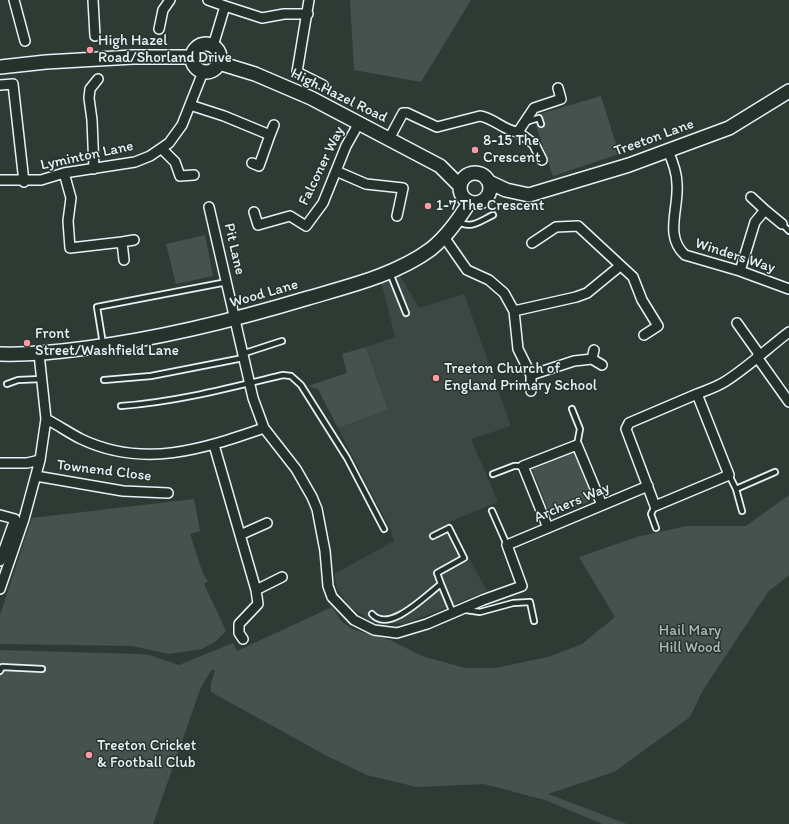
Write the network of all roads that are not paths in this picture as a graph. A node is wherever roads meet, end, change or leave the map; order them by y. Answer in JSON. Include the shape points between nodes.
{"nodes":[{"id":1,"x":14,"y":0,"type":"edge"},
{"id":2,"x":93,"y":0,"type":"edge"},
{"id":3,"x":170,"y":0,"type":"edge"},
{"id":4,"x":208,"y":0,"type":"edge"},
{"id":5,"x":309,"y":0,"type":"edge"},
{"id":6,"x":225,"y":6,"type":"junction"},
{"id":7,"x":308,"y":14,"type":"junction"},
{"id":8,"x":159,"y":29,"type":"dead end"},
{"id":9,"x":95,"y":36,"type":"dead end"},
{"id":10,"x":24,"y":41,"type":"dead end"},
{"id":11,"x":213,"y":46,"type":"junction"},
{"id":12,"x":191,"y":57,"type":"junction"},
{"id":13,"x":219,"y":63,"type":"junction"},
{"id":14,"x":0,"y":67,"type":"edge"},
{"id":15,"x":203,"y":72,"type":"junction"},
{"id":16,"x":98,"y":79,"type":"dead end"},
{"id":17,"x":0,"y":85,"type":"edge"},
{"id":18,"x":323,"y":85,"type":"dead end"},
{"id":19,"x":558,"y":88,"type":"dead end"},
{"id":20,"x":789,"y":91,"type":"edge"},
{"id":21,"x":190,"y":105,"type":"junction"},
{"id":22,"x":359,"y":122,"type":"junction"},
{"id":23,"x":524,"y":122,"type":"junction"},
{"id":24,"x":274,"y":124,"type":"dead end"},
{"id":25,"x":541,"y":124,"type":"dead end"},
{"id":26,"x":518,"y":132,"type":"junction"},
{"id":27,"x":270,"y":135,"type":"junction"},
{"id":28,"x":389,"y":139,"type":"junction"},
{"id":29,"x":162,"y":149,"type":"junction"},
{"id":30,"x":668,"y":151,"type":"junction"},
{"id":31,"x":542,"y":160,"type":"dead end"},
{"id":32,"x":252,"y":163,"type":"dead end"},
{"id":33,"x":440,"y":166,"type":"junction"},
{"id":34,"x":94,"y":169,"type":"junction"},
{"id":35,"x":336,"y":171,"type":"junction"},
{"id":36,"x":64,"y":173,"type":"junction"},
{"id":37,"x":471,"y":174,"type":"junction"},
{"id":38,"x":194,"y":175,"type":"dead end"},
{"id":39,"x":0,"y":180,"type":"edge"},
{"id":40,"x":24,"y":182,"type":"junction"},
{"id":41,"x":489,"y":182,"type":"junction"},
{"id":42,"x":460,"y":186,"type":"junction"},
{"id":43,"x":522,"y":194,"type":"junction"},
{"id":44,"x":488,"y":197,"type":"junction"},
{"id":45,"x":751,"y":197,"type":"dead end"},
{"id":46,"x":469,"y":202,"type":"junction"},
{"id":47,"x":209,"y":207,"type":"dead end"},
{"id":48,"x":765,"y":210,"type":"junction"},
{"id":49,"x":254,"y":212,"type":"dead end"},
{"id":50,"x":493,"y":214,"type":"dead end"},
{"id":51,"x":397,"y":216,"type":"dead end"},
{"id":52,"x":458,"y":221,"type":"junction"},
{"id":53,"x":782,"y":224,"type":"joint"},
{"id":54,"x":789,"y":231,"type":"edge"},
{"id":55,"x":444,"y":237,"type":"junction"},
{"id":56,"x":134,"y":240,"type":"dead end"},
{"id":57,"x":122,"y":242,"type":"junction"},
{"id":58,"x":532,"y":243,"type":"dead end"},
{"id":59,"x":124,"y":260,"type":"dead end"},
{"id":60,"x":620,"y":266,"type":"junction"},
{"id":61,"x":740,"y":271,"type":"junction"},
{"id":62,"x":389,"y":272,"type":"junction"},
{"id":63,"x":227,"y":282,"type":"junction"},
{"id":64,"x":789,"y":288,"type":"edge"},
{"id":65,"x":514,"y":311,"type":"junction"},
{"id":66,"x":406,"y":313,"type":"dead end"},
{"id":67,"x":235,"y":320,"type":"junction"},
{"id":68,"x":737,"y":323,"type":"dead end"},
{"id":69,"x":789,"y":332,"type":"edge"},
{"id":70,"x":644,"y":335,"type":"dead end"},
{"id":71,"x":282,"y":341,"type":"dead end"},
{"id":72,"x":104,"y":346,"type":"junction"},
{"id":73,"x":0,"y":354,"type":"edge"},
{"id":74,"x":39,"y":354,"type":"junction"},
{"id":75,"x":243,"y":356,"type":"junction"},
{"id":76,"x":758,"y":356,"type":"junction"},
{"id":77,"x":602,"y":365,"type":"dead end"},
{"id":78,"x":531,"y":375,"type":"junction"},
{"id":79,"x":41,"y":379,"type":"junction"},
{"id":80,"x":104,"y":380,"type":"dead end"},
{"id":81,"x":7,"y":384,"type":"dead end"},
{"id":82,"x":249,"y":384,"type":"junction"},
{"id":83,"x":531,"y":391,"type":"dead end"},
{"id":84,"x":697,"y":394,"type":"junction"},
{"id":85,"x":789,"y":402,"type":"edge"},
{"id":86,"x":121,"y":406,"type":"dead end"},
{"id":87,"x":572,"y":409,"type":"dead end"},
{"id":88,"x":46,"y":419,"type":"junction"},
{"id":89,"x":264,"y":428,"type":"junction"},
{"id":90,"x":577,"y":444,"type":"junction"},
{"id":91,"x":214,"y":445,"type":"junction"},
{"id":92,"x":40,"y":460,"type":"junction"},
{"id":93,"x":0,"y":463,"type":"edge"},
{"id":94,"x":523,"y":466,"type":"junction"},
{"id":95,"x":775,"y":472,"type":"dead end"},
{"id":96,"x":493,"y":474,"type":"dead end"},
{"id":97,"x":730,"y":475,"type":"junction"},
{"id":98,"x":36,"y":476,"type":"junction"},
{"id":99,"x":648,"y":486,"type":"junction"},
{"id":100,"x":736,"y":489,"type":"junction"},
{"id":101,"x":168,"y":493,"type":"dead end"},
{"id":102,"x":602,"y":505,"type":"junction"},
{"id":103,"x":655,"y":506,"type":"junction"},
{"id":104,"x":492,"y":511,"type":"dead end"},
{"id":105,"x":742,"y":511,"type":"dead end"},
{"id":106,"x":0,"y":515,"type":"edge"},
{"id":107,"x":267,"y":523,"type":"dead end"},
{"id":108,"x":548,"y":528,"type":"junction"},
{"id":109,"x":656,"y":528,"type":"dead end"},
{"id":110,"x":384,"y":529,"type":"dead end"},
{"id":111,"x":240,"y":535,"type":"junction"},
{"id":112,"x":433,"y":536,"type":"dead end"},
{"id":113,"x":507,"y":545,"type":"junction"},
{"id":114,"x":0,"y":561,"type":"edge"},
{"id":115,"x":282,"y":577,"type":"dead end"},
{"id":116,"x":440,"y":584,"type":"junction"},
{"id":117,"x":0,"y":590,"type":"edge"},
{"id":118,"x":256,"y":590,"type":"junction"},
{"id":119,"x":457,"y":612,"type":"junction"},
{"id":120,"x":372,"y":614,"type":"dead end"},
{"id":121,"x":534,"y":621,"type":"dead end"},
{"id":122,"x":243,"y":639,"type":"dead end"},
{"id":123,"x":42,"y":669,"type":"dead end"},
{"id":124,"x":0,"y":671,"type":"edge"}],
"edges":[{"from":1,"to":10,"type":"street"},
{"from":2,"to":9,"type":"street"},
{"from":3,"to":8,"type":"street","via":[[163,10]]},
{"from":4,"to":6,"type":"street"},
{"from":5,"to":7,"type":"street"},
{"from":6,"to":7,"type":"street","via":[[262,18],[284,14]]},
{"from":6,"to":11,"type":"street"},
{"from":7,"to":18,"type":"street","via":[[297,72]]},
{"from":11,"to":12,"type":"main road","via":[[200,45]]},
{"from":11,"to":13,"type":"main road","via":[[219,52]]},
{"from":12,"to":14,"type":"main road","via":[[133,57]]},
{"from":12,"to":15,"type":"main road","via":[[193,65]]},
{"from":13,"to":15,"type":"main road","via":[[211,72]]},
{"from":13,"to":22,"type":"main road","name":"High Hazel Road","via":[[284,86]]},
{"from":15,"to":21,"type":"street","name":"Lyminton Lane"},
{"from":16,"to":34,"type":"street","via":[[90,88],[89,98]]},
{"from":17,"to":40,"type":"street","via":[[13,84]]},
{"from":19,"to":23,"type":"street","via":[[561,99],[534,108]]},
{"from":20,"to":30,"type":"main road","name":"Treeton Lane","via":[[729,128]]},
{"from":21,"to":27,"type":"street"},
{"from":21,"to":29,"type":"street","name":"Lyminton Lane","via":[[182,125]]},
{"from":22,"to":28,"type":"main road","name":"High Hazel Road"},
{"from":22,"to":35,"type":"street","name":"Falconer Way"},
{"from":23,"to":25,"type":"lane","via":[[539,118]]},
{"from":23,"to":26,"type":"street"},
{"from":24,"to":27,"type":"street"},
{"from":26,"to":28,"type":"street","via":[[480,116],[437,127],[403,113]]},
{"from":26,"to":31,"type":"street","via":[[534,144]]},
{"from":27,"to":32,"type":"street","via":[[259,166]]},
{"from":28,"to":33,"type":"main road","name":"High Hazel Road"},
{"from":29,"to":34,"type":"street","name":"Lyminton Lane","via":[[136,162]]},
{"from":29,"to":38,"type":"street","via":[[175,162],[180,176]]},
{"from":30,"to":43,"type":"main road","name":"Treeton Lane","via":[[529,195]]},
{"from":30,"to":61,"type":"street","name":"Winders Way","via":[[676,171],[678,186],[674,231],[678,247],[685,255]]},
{"from":33,"to":37,"type":"main road","name":"High Hazel Road"},
{"from":33,"to":42,"type":"main road","name":"High Hazel Road"},
{"from":34,"to":36,"type":"street","name":"Lyminton Lane"},
{"from":35,"to":49,"type":"street","name":"Falconer Way","via":[[323,203],[306,226],[290,216],[258,225]]},
{"from":35,"to":51,"type":"street","via":[[366,184],[403,188]]},
{"from":36,"to":40,"type":"street","name":"Lyminton Lane"},
{"from":36,"to":57,"type":"street","via":[[71,198],[68,221],[70,248]]},
{"from":37,"to":41,"type":"main road","via":[[482,174]]},
{"from":37,"to":42,"type":"main road","via":[[464,178]]},
{"from":39,"to":40,"type":"street","name":"Lyminton Lane"},
{"from":41,"to":43,"type":"main road","name":"Treeton Lane"},
{"from":41,"to":44,"type":"main road"},
{"from":42,"to":46,"type":"main road","via":[[462,196]]},
{"from":43,"to":44,"type":"main road","name":"Treeton Lane"},
{"from":44,"to":46,"type":"main road","via":[[479,203]]},
{"from":45,"to":48,"type":"street"},
{"from":46,"to":52,"type":"main road","name":"Wood Lane"},
{"from":47,"to":63,"type":"street","name":"Pit Lane"},
{"from":48,"to":53,"type":"street"},
{"from":48,"to":61,"type":"street","via":[[755,222]]},
{"from":50,"to":52,"type":"lane","via":[[470,226]]},
{"from":52,"to":55,"type":"main road","name":"Wood Lane"},
{"from":53,"to":54,"type":"lane"},
{"from":55,"to":62,"type":"main road","name":"Wood Lane","via":[[417,258]]},
{"from":55,"to":65,"type":"street","via":[[467,270],[497,286]]},
{"from":56,"to":57,"type":"street"},
{"from":57,"to":59,"type":"street"},
{"from":58,"to":60,"type":"street","via":[[556,227],[578,226]]},
{"from":60,"to":65,"type":"street","via":[[587,293],[576,298]]},
{"from":60,"to":70,"type":"street","via":[[633,277],[642,300],[658,326]]},
{"from":61,"to":64,"type":"street","name":"Winders Way"},
{"from":62,"to":66,"type":"lane"},
{"from":62,"to":67,"type":"main road","name":"Wood Lane"},
{"from":63,"to":67,"type":"street","name":"Pit Lane"},
{"from":63,"to":72,"type":"lane","via":[[97,307]]},
{"from":65,"to":78,"type":"street","via":[[518,349]]},
{"from":67,"to":72,"type":"main road","name":"Wood Lane"},
{"from":67,"to":75,"type":"street","name":"Pit Lane"},
{"from":68,"to":76,"type":"street"},
{"from":69,"to":76,"type":"street"},
{"from":71,"to":75,"type":"lane"},
{"from":72,"to":74,"type":"main road","name":"Wood Lane"},
{"from":73,"to":74,"type":"main road","name":"Wood Lane"},
{"from":74,"to":79,"type":"street"},
{"from":75,"to":80,"type":"lane","via":[[151,376]]},
{"from":75,"to":82,"type":"street","name":"Pit Lane"},
{"from":76,"to":84,"type":"street","via":[[725,382]]},
{"from":76,"to":85,"type":"street"},
{"from":77,"to":78,"type":"street","via":[[593,355]]},
{"from":78,"to":83,"type":"street"},
{"from":79,"to":81,"type":"lane","via":[[18,380]]},
{"from":79,"to":88,"type":"street"},
{"from":82,"to":86,"type":"lane","via":[[154,403]]},
{"from":82,"to":89,"type":"street","name":"Pit Lane"},
{"from":82,"to":110,"type":"lane","via":[[283,376],[297,379],[347,458]]},
{"from":84,"to":97,"type":"street"},
{"from":84,"to":99,"type":"street","via":[[627,426]]},
{"from":87,"to":90,"type":"lane","via":[[580,429]]},
{"from":88,"to":91,"type":"street","via":[[81,439],[131,453],[166,454]]},
{"from":88,"to":92,"type":"street"},
{"from":89,"to":91,"type":"street"},
{"from":89,"to":119,"type":"street","name":"Pit Lane","via":[[296,469],[312,497],[325,550],[328,586],[332,597],[354,620],[388,633],[409,630]]},
{"from":90,"to":94,"type":"street"},
{"from":90,"to":102,"type":"street"},
{"from":91,"to":111,"type":"street"},
{"from":92,"to":93,"type":"street","via":[[27,463]]},
{"from":92,"to":98,"type":"street"},
{"from":94,"to":96,"type":"lane","via":[[514,466]]},
{"from":94,"to":108,"type":"street"},
{"from":95,"to":100,"type":"lane"},
{"from":97,"to":100,"type":"lane"},
{"from":97,"to":103,"type":"street"},
{"from":98,"to":101,"type":"street","name":"Townend Close","via":[[123,491]]},
{"from":98,"to":117,"type":"street"},
{"from":99,"to":102,"type":"street","name":"Archers Way"},
{"from":99,"to":103,"type":"street"},
{"from":100,"to":105,"type":"lane"},
{"from":102,"to":108,"type":"street","name":"Archers Way"},
{"from":103,"to":109,"type":"lane","via":[[651,514]]},
{"from":104,"to":113,"type":"lane"},
{"from":106,"to":114,"type":"street","via":[[15,519]]},
{"from":107,"to":111,"type":"street"},
{"from":108,"to":113,"type":"street","name":"Archers Way"},
{"from":111,"to":118,"type":"street"},
{"from":112,"to":116,"type":"lane","via":[[449,528],[464,558],[437,573]]},
{"from":113,"to":119,"type":"street","name":"Pit Lane","via":[[522,586]]},
{"from":115,"to":118,"type":"street"},
{"from":116,"to":119,"type":"lane"},
{"from":116,"to":120,"type":"lane","via":[[397,618],[385,621],[375,618]]},
{"from":118,"to":122,"type":"street","via":[[258,604],[239,624],[239,633]]},
{"from":119,"to":121,"type":"lane","via":[[480,612],[513,603],[530,602]]},
{"from":123,"to":124,"type":"lane","via":[[2,667]]}]}
